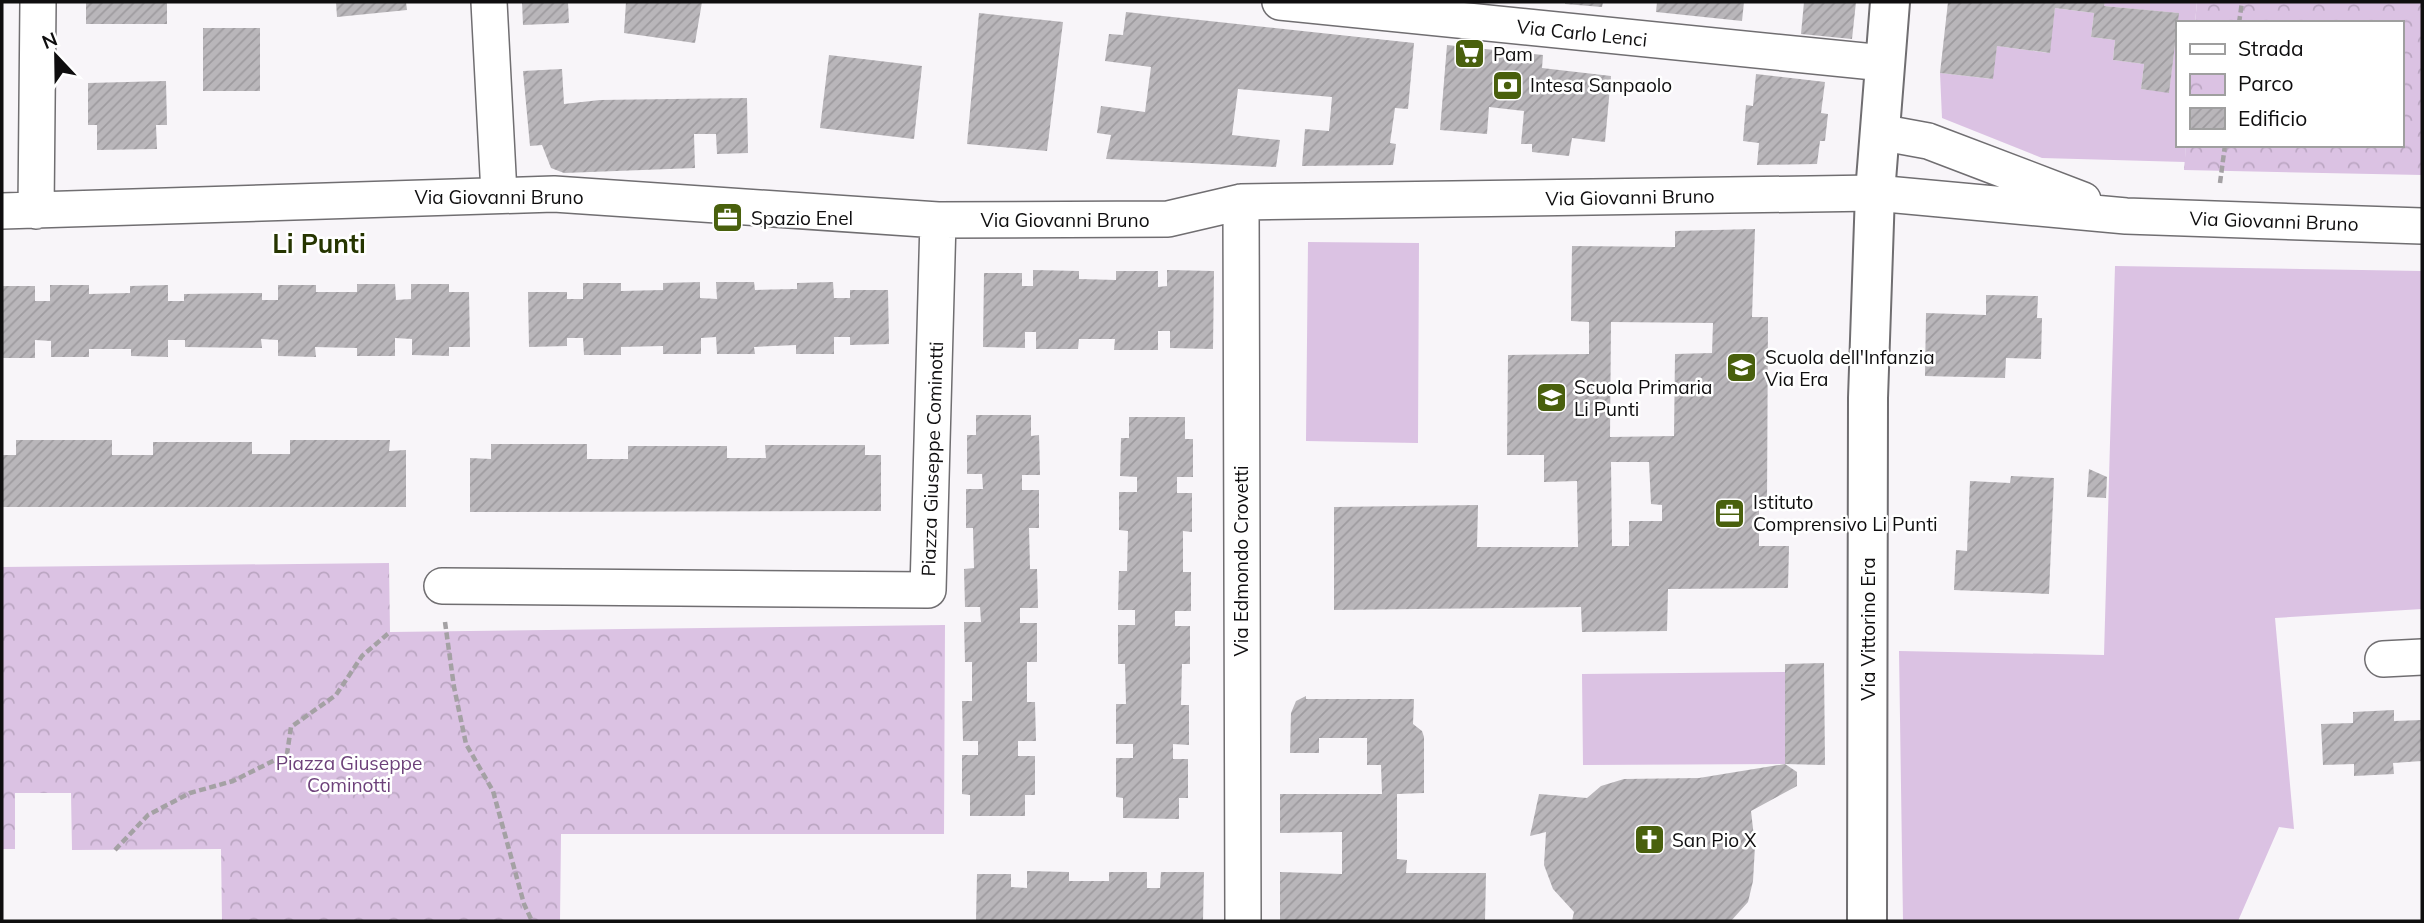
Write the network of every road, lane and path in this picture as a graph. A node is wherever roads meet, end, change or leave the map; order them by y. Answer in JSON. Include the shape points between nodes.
{"nodes":[{"id":1,"x":38,"y":2,"type":"edge"},
{"id":2,"x":489,"y":2,"type":"edge"},
{"id":3,"x":1280,"y":2,"type":"edge"},
{"id":4,"x":1890,"y":2,"type":"edge"},
{"id":5,"x":2242,"y":2,"type":"edge"},
{"id":6,"x":1408,"y":9,"type":"edge"},
{"id":7,"x":2239,"y":21,"type":"edge"},
{"id":8,"x":1884,"y":63,"type":"junction"},
{"id":9,"x":1879,"y":132,"type":"junction"},
{"id":10,"x":1875,"y":193,"type":"junction"},
{"id":11,"x":499,"y":194,"type":"junction"},
{"id":12,"x":1241,"y":202,"type":"junction"},
{"id":13,"x":2,"y":211,"type":"edge"},
{"id":14,"x":36,"y":211,"type":"junction"},
{"id":15,"x":2126,"y":216,"type":"junction"},
{"id":16,"x":939,"y":220,"type":"junction"},
{"id":17,"x":2422,"y":226,"type":"edge"},
{"id":18,"x":442,"y":586,"type":"joint"},
{"id":19,"x":390,"y":632,"type":"dead end"},
{"id":20,"x":2422,"y":657,"type":"edge"},
{"id":21,"x":2383,"y":659,"type":"dead end"},
{"id":22,"x":115,"y":850,"type":"dead end"},
{"id":23,"x":532,"y":921,"type":"edge"},
{"id":24,"x":1242,"y":921,"type":"edge"},
{"id":25,"x":1867,"y":921,"type":"edge"}],
"edges":[{"from":1,"to":14,"type":"street"},
{"from":2,"to":11,"type":"street"},
{"from":3,"to":6,"type":"street","name":"Via Carlo Lenci"},
{"from":4,"to":8,"type":"street","name":"Via Vittorino Era"},
{"from":5,"to":7,"type":"path"},
{"from":6,"to":8,"type":"street","name":"Via Carlo Lenci"},
{"from":8,"to":9,"type":"street","name":"Via Vittorino Era"},
{"from":9,"to":10,"type":"street","name":"Via Vittorino Era"},
{"from":9,"to":15,"type":"street","name":"Via Giovanni Bruno","via":[[1928,141]]},
{"from":10,"to":12,"type":"street","name":"Via Giovanni Bruno"},
{"from":10,"to":15,"type":"street","name":"Via Giovanni Bruno"},
{"from":10,"to":25,"type":"street","name":"Via Vittorino Era","via":[[1868,398]]},
{"from":11,"to":14,"type":"street","name":"Via Giovanni Bruno"},
{"from":11,"to":16,"type":"street","name":"Via Giovanni Bruno"},
{"from":12,"to":16,"type":"street","name":"Via Giovanni Bruno","via":[[1168,219]]},
{"from":12,"to":24,"type":"street","name":"Via Edmondo Crovetti"},
{"from":13,"to":14,"type":"street","name":"Via Giovanni Bruno"},
{"from":15,"to":17,"type":"street","name":"Via Giovanni Bruno"},
{"from":16,"to":18,"type":"street","name":"Piazza Giuseppe Cominotti","via":[[928,590]]},
{"from":18,"to":23,"type":"path","via":[[466,744],[493,791]]},
{"from":19,"to":22,"type":"path","via":[[362,656],[336,695],[291,727],[287,754],[233,781],[190,793],[148,816]]},
{"from":20,"to":21,"type":"street"}]}
